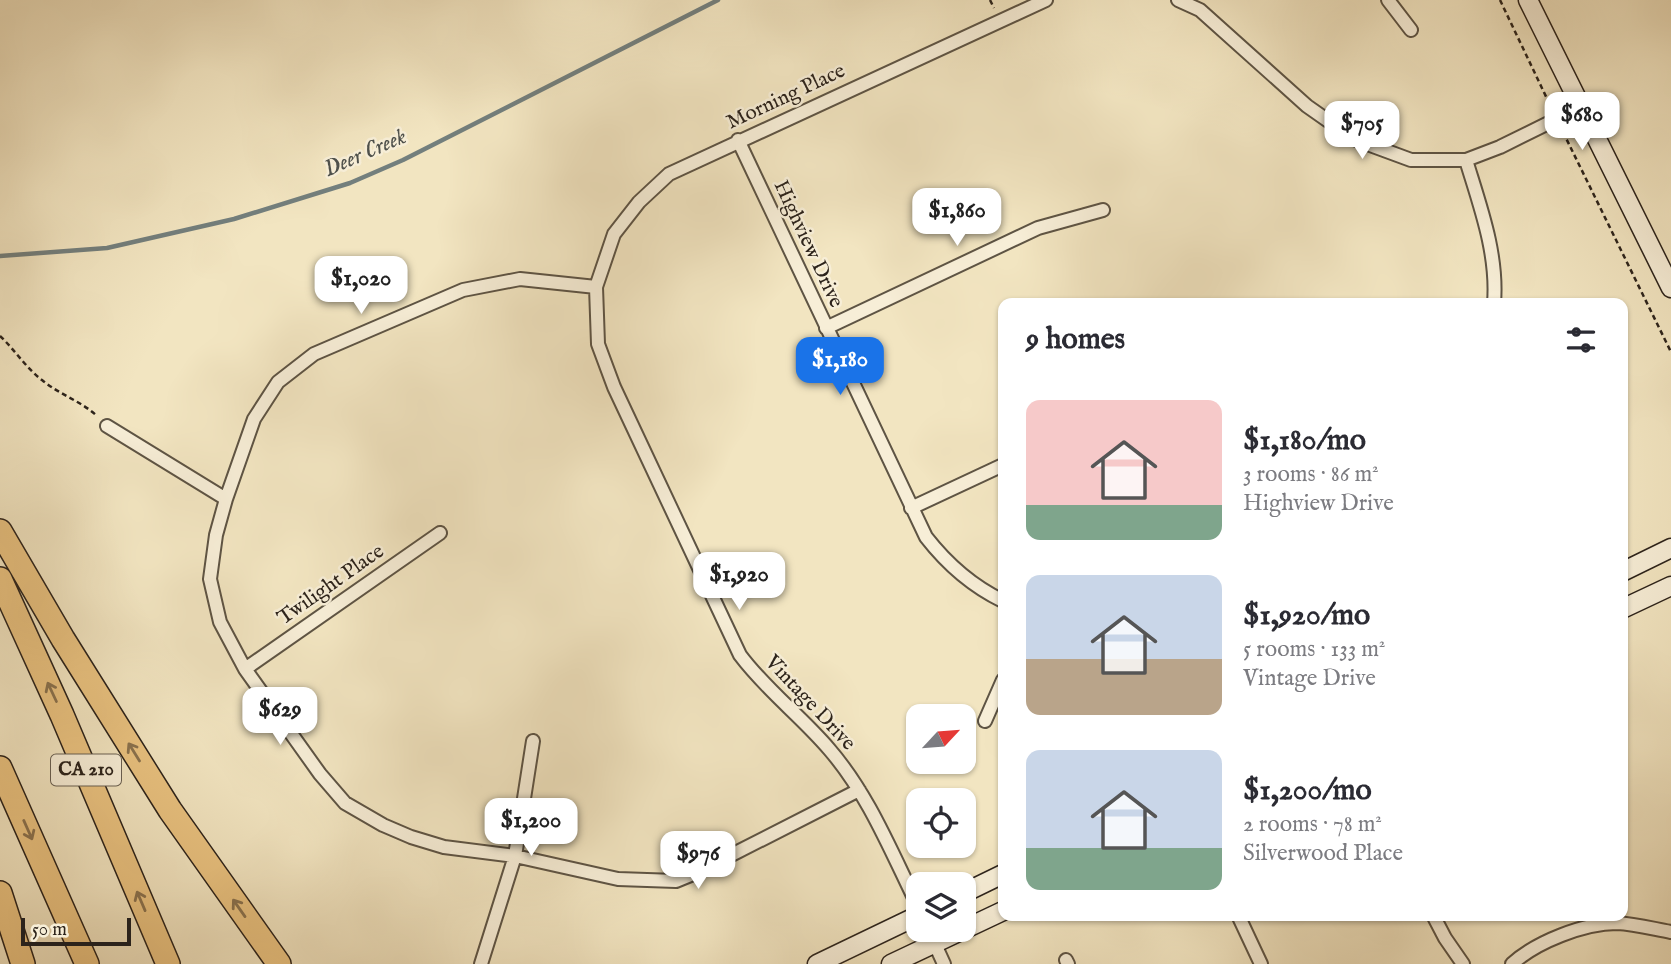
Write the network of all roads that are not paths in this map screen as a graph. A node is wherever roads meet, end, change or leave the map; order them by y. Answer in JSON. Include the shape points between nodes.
{"nodes":[{"id":1,"x":1046,"y":0,"type":"edge"},
{"id":2,"x":1178,"y":0,"type":"edge"},
{"id":3,"x":1388,"y":0,"type":"edge"},
{"id":4,"x":1528,"y":0,"type":"edge"},
{"id":5,"x":1204,"y":5,"type":"edge"},
{"id":6,"x":1411,"y":30,"type":"dead end"},
{"id":7,"x":1581,"y":107,"type":"junction"},
{"id":8,"x":738,"y":140,"type":"junction"},
{"id":9,"x":1466,"y":160,"type":"junction"},
{"id":10,"x":1103,"y":210,"type":"dead end"},
{"id":11,"x":596,"y":287,"type":"junction"},
{"id":12,"x":1671,"y":288,"type":"edge"},
{"id":13,"x":1494,"y":298,"type":"edge"},
{"id":14,"x":826,"y":328,"type":"junction"},
{"id":15,"x":107,"y":426,"type":"road end"},
{"id":16,"x":998,"y":467,"type":"edge"},
{"id":17,"x":226,"y":499,"type":"junction"},
{"id":18,"x":911,"y":508,"type":"junction"},
{"id":19,"x":0,"y":531,"type":"edge"},
{"id":20,"x":440,"y":533,"type":"dead end"},
{"id":21,"x":1671,"y":548,"type":"edge"},
{"id":22,"x":1628,"y":569,"type":"edge"},
{"id":23,"x":0,"y":579,"type":"edge"},
{"id":24,"x":1671,"y":586,"type":"edge"},
{"id":25,"x":998,"y":598,"type":"edge"},
{"id":26,"x":1628,"y":606,"type":"edge"},
{"id":27,"x":245,"y":669,"type":"junction"},
{"id":28,"x":998,"y":691,"type":"edge"},
{"id":29,"x":985,"y":721,"type":"dead end"},
{"id":30,"x":533,"y":741,"type":"dead end"},
{"id":31,"x":0,"y":768,"type":"edge"},
{"id":32,"x":859,"y":790,"type":"junction"},
{"id":33,"x":515,"y":856,"type":"junction"},
{"id":34,"x":998,"y":876,"type":"edge"},
{"id":35,"x":906,"y":882,"type":"edge"},
{"id":36,"x":976,"y":887,"type":"edge"},
{"id":37,"x":0,"y":893,"type":"edge"},
{"id":38,"x":998,"y":913,"type":"edge"},
{"id":39,"x":976,"y":920,"type":"edge"},
{"id":40,"x":906,"y":921,"type":"edge"},
{"id":41,"x":1241,"y":921,"type":"edge"},
{"id":42,"x":1436,"y":921,"type":"edge"},
{"id":43,"x":1609,"y":921,"type":"edge"},
{"id":44,"x":1624,"y":921,"type":"edge"},
{"id":45,"x":1671,"y":932,"type":"edge"},
{"id":46,"x":922,"y":942,"type":"edge"},
{"id":47,"x":934,"y":942,"type":"edge"},
{"id":48,"x":23,"y":964,"type":"edge"},
{"id":49,"x":87,"y":964,"type":"edge"},
{"id":50,"x":168,"y":964,"type":"edge"},
{"id":51,"x":279,"y":964,"type":"edge"},
{"id":52,"x":481,"y":964,"type":"edge"},
{"id":53,"x":817,"y":964,"type":"edge"},
{"id":54,"x":891,"y":964,"type":"edge"},
{"id":55,"x":944,"y":964,"type":"edge"},
{"id":56,"x":1261,"y":964,"type":"edge"},
{"id":57,"x":1463,"y":964,"type":"edge"},
{"id":58,"x":1512,"y":964,"type":"edge"}],
"edges":[{"from":1,"to":8,"type":"street","name":"Morning Place"},
{"from":2,"to":5,"type":"street"},
{"from":3,"to":6,"type":"street"},
{"from":4,"to":7,"type":"main road"},
{"from":5,"to":9,"type":"street","via":[[1307,106],[1354,139],[1411,160]]},
{"from":7,"to":9,"type":"street"},
{"from":7,"to":12,"type":"main road"},
{"from":8,"to":11,"type":"street","name":"Morning Place","via":[[668,174],[639,202],[614,234]]},
{"from":8,"to":14,"type":"street","name":"Highview Drive"},
{"from":9,"to":13,"type":"street","via":[[1486,228]]},
{"from":10,"to":14,"type":"street","via":[[1038,228]]},
{"from":11,"to":17,"type":"street","via":[[520,279],[463,290],[314,354],[278,382],[254,419]]},
{"from":11,"to":32,"type":"street","name":"Vintage Drive","via":[[598,344],[614,387],[740,655],[828,748]]},
{"from":14,"to":18,"type":"street","name":"Highview Drive"},
{"from":15,"to":17,"type":"street"},
{"from":16,"to":18,"type":"street"},
{"from":17,"to":27,"type":"street","via":[[210,579],[220,622]]},
{"from":18,"to":25,"type":"street","name":"Highview Drive","via":[[943,559]]},
{"from":51,"to":19,"type":"highway","one_way":true,"via":[[170,810]]},
{"from":20,"to":27,"type":"street","name":"Twilight Place"},
{"from":21,"to":22,"type":"main road"},
{"from":50,"to":23,"type":"highway","number":"CA 210","one_way":true},
{"from":24,"to":26,"type":"main road"},
{"from":27,"to":33,"type":"street","via":[[345,803],[383,825],[443,847]]},
{"from":28,"to":29,"type":"street"},
{"from":30,"to":33,"type":"street"},
{"from":31,"to":49,"type":"highway","one_way":true},
{"from":32,"to":33,"type":"street","via":[[676,881],[618,879]]},
{"from":32,"to":35,"type":"street","name":"Vintage Drive"},
{"from":33,"to":52,"type":"street"},
{"from":34,"to":36,"type":"main road"},
{"from":37,"to":48,"type":"highway"},
{"from":38,"to":39,"type":"main road"},
{"from":40,"to":53,"type":"main road"},
{"from":41,"to":56,"type":"street"},
{"from":42,"to":57,"type":"street"},
{"from":43,"to":58,"type":"street","via":[[1569,932]]},
{"from":44,"to":45,"type":"street"},
{"from":46,"to":54,"type":"main road"},
{"from":47,"to":55,"type":"street"}]}
